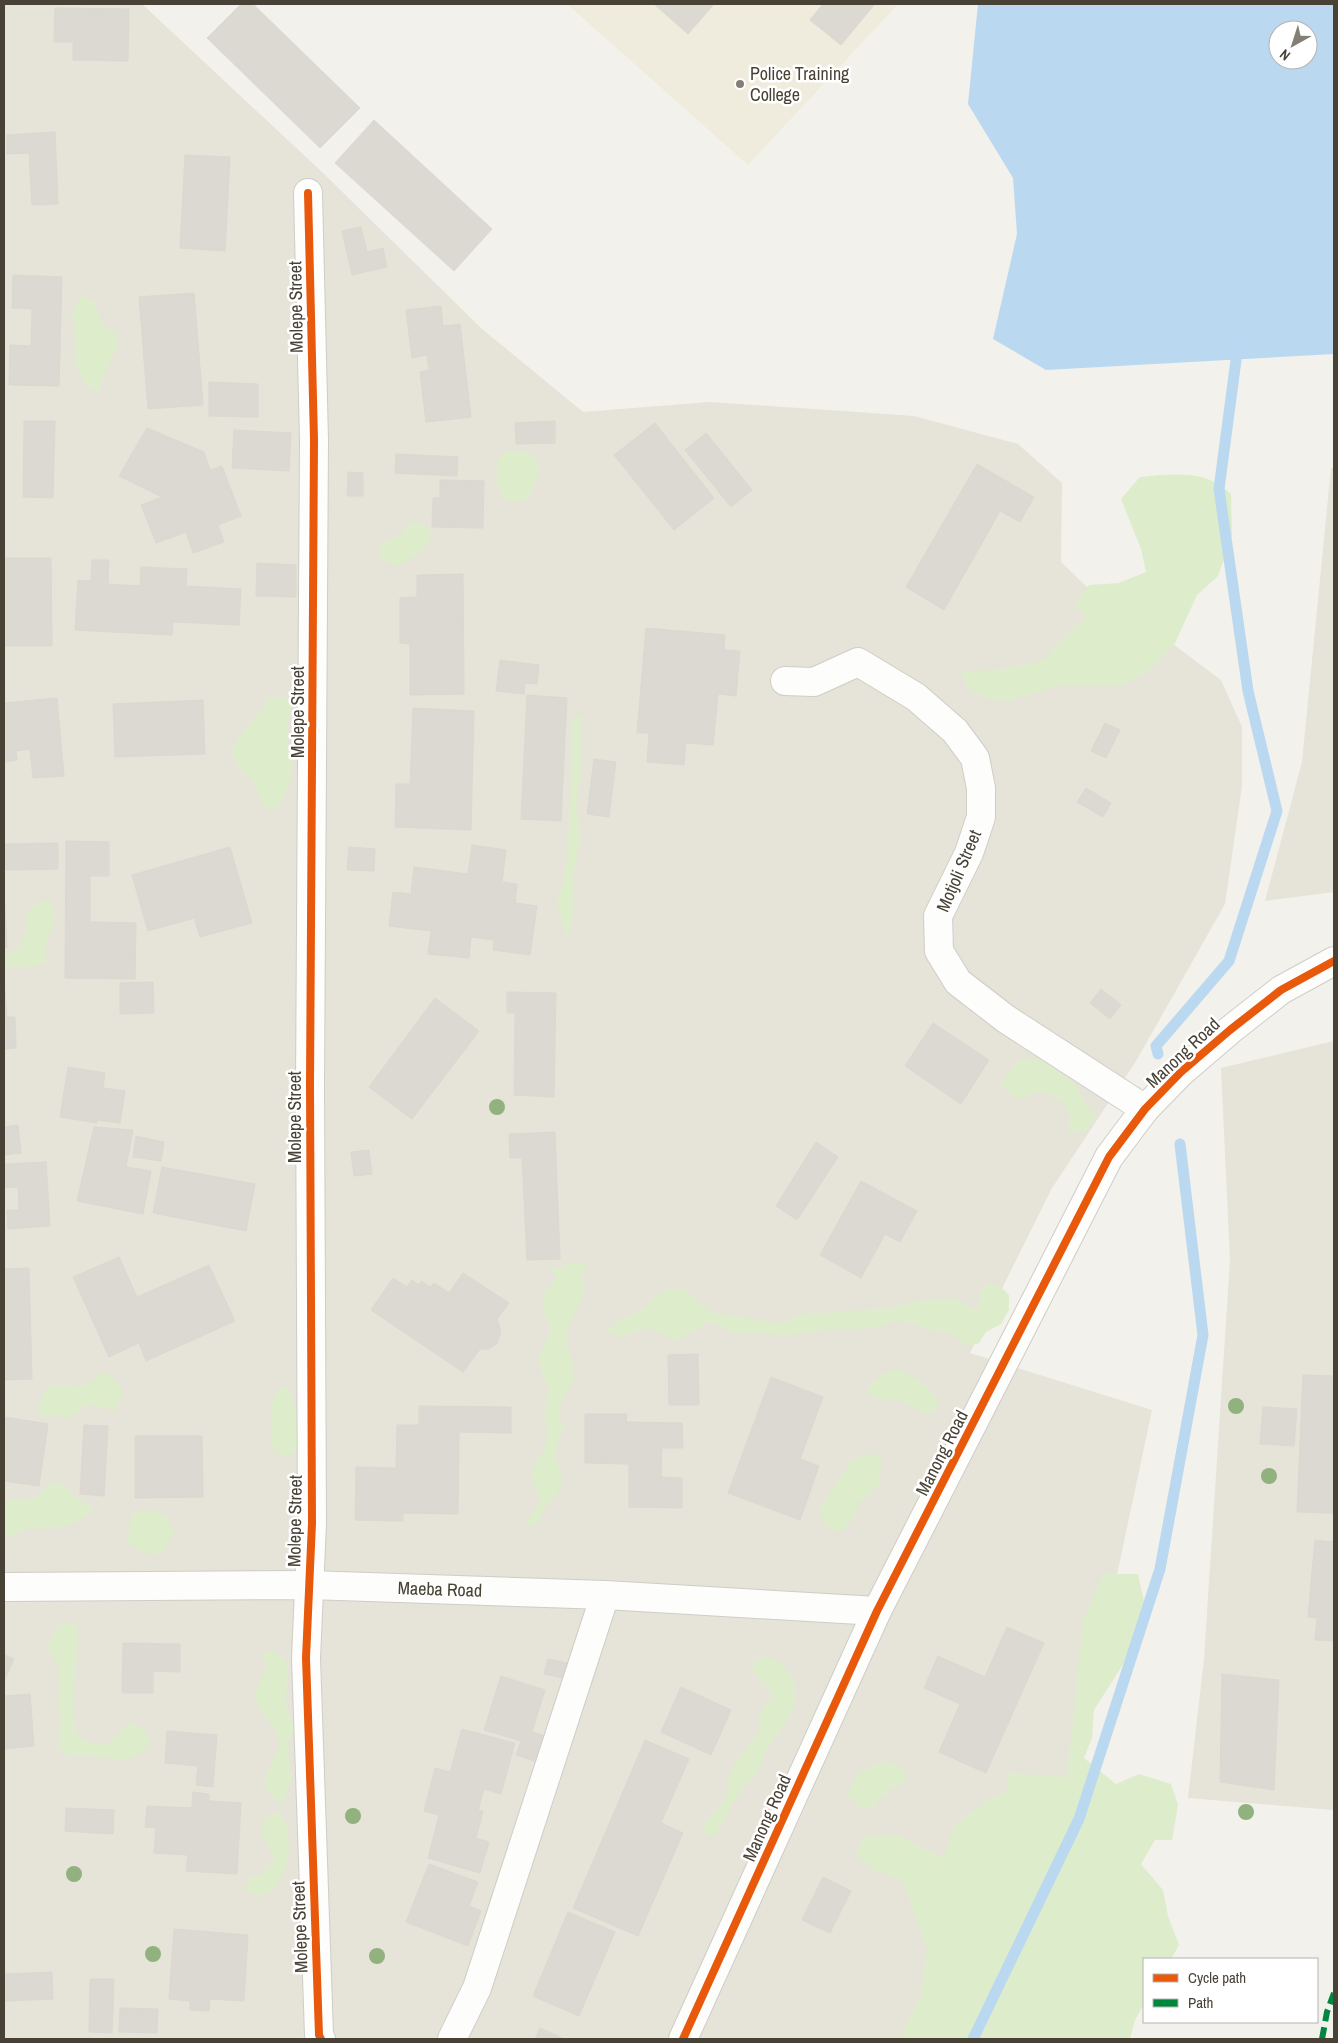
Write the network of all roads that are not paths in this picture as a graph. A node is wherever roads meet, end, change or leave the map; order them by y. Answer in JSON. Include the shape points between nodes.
{"nodes":[{"id":1,"x":308,"y":193,"type":"dead end"},
{"id":2,"x":785,"y":681,"type":"dead end"},
{"id":3,"x":1334,"y":961,"type":"edge"},
{"id":4,"x":1145,"y":1109,"type":"junction"},
{"id":5,"x":309,"y":1585,"type":"junction"},
{"id":6,"x":4,"y":1587,"type":"edge"},
{"id":7,"x":605,"y":1595,"type":"junction"},
{"id":8,"x":877,"y":1611,"type":"junction"},
{"id":9,"x":321,"y":2039,"type":"edge"},
{"id":10,"x":452,"y":2039,"type":"edge"},
{"id":11,"x":684,"y":2039,"type":"edge"}],
"edges":[{"from":1,"to":5,"type":"street","name":"Molepe Street","via":[[314,440],[310,1124],[312,1523]]},
{"from":2,"to":4,"type":"street","name":"Motjoli Street","via":[[814,682],[858,662],[916,697],[955,731],[975,758],[981,788],[981,817],[969,853],[938,916],[939,951],[958,982],[1006,1019]]},
{"from":3,"to":4,"type":"street","name":"Manong Road","via":[[1282,990],[1230,1030],[1181,1072]]},
{"from":4,"to":8,"type":"street","name":"Manong Road","via":[[1109,1157]]},
{"from":5,"to":6,"type":"street","name":"Maeba Road"},
{"from":5,"to":7,"type":"street","name":"Maeba Road"},
{"from":5,"to":9,"type":"street","name":"Molepe Street","via":[[306,1658]]},
{"from":7,"to":8,"type":"street","name":"Maeba Road"},
{"from":7,"to":10,"type":"street","via":[[477,1988]]},
{"from":8,"to":11,"type":"street","name":"Manong Road"}]}
